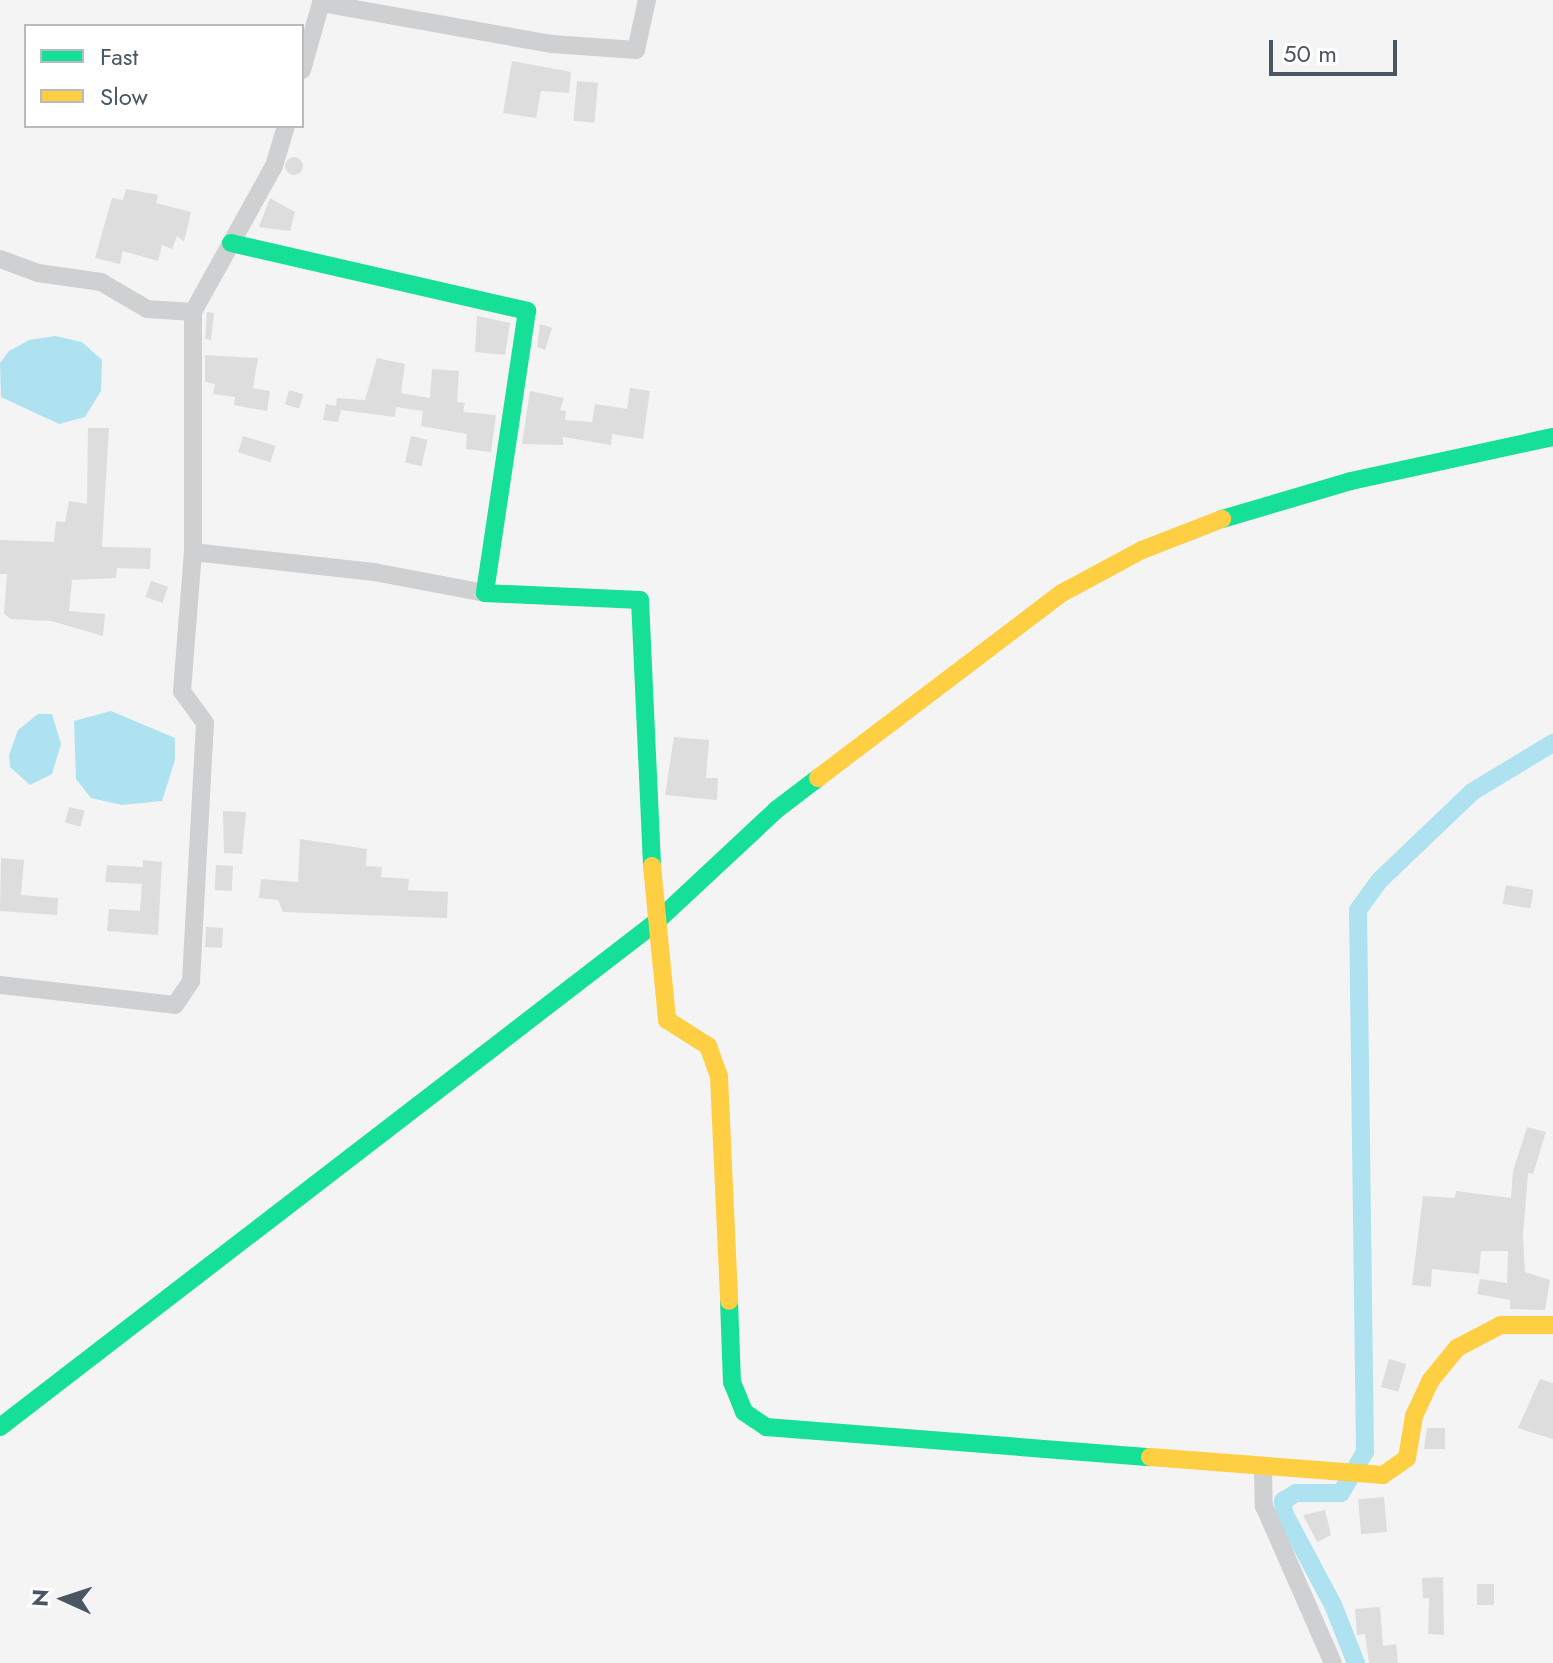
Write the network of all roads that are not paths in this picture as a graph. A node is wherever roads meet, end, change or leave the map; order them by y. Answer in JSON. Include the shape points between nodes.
{"nodes":[{"id":1,"x":647,"y":0,"type":"edge"},
{"id":2,"x":304,"y":63,"type":"edge"},
{"id":3,"x":285,"y":128,"type":"edge"},
{"id":4,"x":231,"y":243,"type":"junction"},
{"id":5,"x":0,"y":259,"type":"edge"},
{"id":6,"x":193,"y":312,"type":"junction"},
{"id":7,"x":1553,"y":437,"type":"edge"},
{"id":8,"x":193,"y":552,"type":"junction"},
{"id":9,"x":485,"y":593,"type":"junction"},
{"id":10,"x":655,"y":923,"type":"junction"},
{"id":11,"x":0,"y":985,"type":"edge"},
{"id":12,"x":1553,"y":1325,"type":"edge"},
{"id":13,"x":0,"y":1427,"type":"edge"},
{"id":14,"x":1270,"y":1468,"type":"junction"},
{"id":15,"x":1333,"y":1663,"type":"edge"}],
"edges":[{"from":1,"to":2,"type":"street","via":[[636,50],[552,44],[321,3]]},
{"from":3,"to":4,"type":"street","via":[[274,166]]},
{"from":4,"to":6,"type":"street"},
{"from":4,"to":9,"type":"street","via":[[527,311]]},
{"from":5,"to":6,"type":"street","via":[[38,273],[101,282],[147,309]]},
{"from":6,"to":8,"type":"street"},
{"from":7,"to":10,"type":"street","via":[[1351,481],[1216,521],[1142,550],[1062,593],[776,810]]},
{"from":8,"to":9,"type":"street","via":[[374,572]]},
{"from":8,"to":11,"type":"street","via":[[182,691],[205,723],[191,981],[175,1005]]},
{"from":9,"to":10,"type":"street","via":[[640,600]]},
{"from":10,"to":13,"type":"street"},
{"from":10,"to":14,"type":"street","via":[[667,1020],[708,1046],[719,1077],[732,1382],[744,1412],[766,1427]]},
{"from":12,"to":14,"type":"street","via":[[1501,1325],[1457,1348],[1430,1381],[1414,1416],[1407,1458],[1383,1475]]},
{"from":14,"to":15,"type":"street","via":[[1264,1506]]}]}
